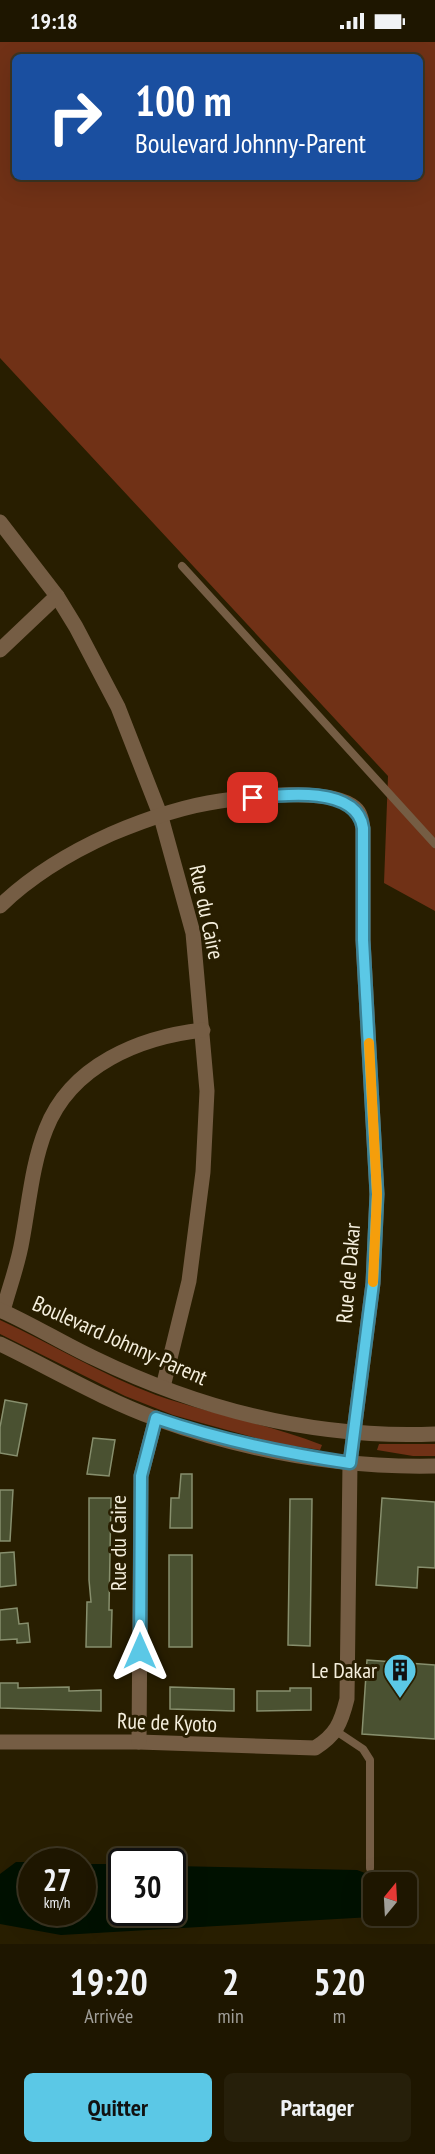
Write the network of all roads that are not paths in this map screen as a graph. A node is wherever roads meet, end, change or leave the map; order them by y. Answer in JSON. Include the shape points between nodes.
{"nodes":[{"id":1,"x":0,"y":522,"type":"edge"},
{"id":2,"x":182,"y":566,"type":"dead end"},
{"id":3,"x":57,"y":596,"type":"junction"},
{"id":4,"x":0,"y":650,"type":"edge"},
{"id":5,"x":161,"y":817,"type":"junction"},
{"id":6,"x":435,"y":844,"type":"edge"},
{"id":7,"x":0,"y":906,"type":"edge"},
{"id":8,"x":203,"y":1030,"type":"junction"},
{"id":9,"x":2,"y":1311,"type":"edge"},
{"id":10,"x":0,"y":1344,"type":"edge"},
{"id":11,"x":163,"y":1388,"type":"junction"},
{"id":12,"x":156,"y":1418,"type":"junction"},
{"id":13,"x":353,"y":1434,"type":"junction"},
{"id":14,"x":435,"y":1434,"type":"edge"},
{"id":15,"x":350,"y":1463,"type":"junction"},
{"id":16,"x":435,"y":1466,"type":"edge"},
{"id":17,"x":333,"y":1735,"type":"junction"},
{"id":18,"x":0,"y":1742,"type":"edge"},
{"id":19,"x":139,"y":1742,"type":"junction"},
{"id":20,"x":370,"y":1868,"type":"dead end"}],
"edges":[{"from":1,"to":3,"type":"street","name":"Rue du Caire"},
{"from":2,"to":6,"type":"lane"},
{"from":3,"to":4,"type":"street"},
{"from":3,"to":5,"type":"street","name":"Rue du Caire","via":[[118,707]]},
{"from":5,"to":7,"type":"street","via":[[111,834],[62,860]]},
{"from":5,"to":8,"type":"street","name":"Rue du Caire","via":[[193,933]]},
{"from":5,"to":13,"type":"street","name":"Rue de Dakar","via":[[219,801],[270,796],[331,797],[355,808],[362,817],[363,940],[377,1194],[373,1283]]},
{"from":8,"to":9,"type":"street","via":[[171,1034],[126,1048],[95,1067],[64,1099],[46,1128],[21,1249]]},
{"from":8,"to":11,"type":"street","name":"Rue du Caire","via":[[207,1091],[203,1172],[189,1281]]},
{"from":9,"to":11,"type":"street","name":"Boulevard Johnny-Parent","via":[[95,1359]]},
{"from":10,"to":12,"type":"street"},
{"from":11,"to":13,"type":"street","name":"Boulevard Johnny-Parent","via":[[240,1413]]},
{"from":12,"to":15,"type":"street","via":[[280,1453]]},
{"from":12,"to":19,"type":"street","name":"Rue du Caire","via":[[141,1476]]},
{"from":13,"to":14,"type":"street","name":"Boulevard Johnny-Parent"},
{"from":13,"to":15,"type":"street","name":"Rue de Dakar"},
{"from":15,"to":16,"type":"street"},
{"from":15,"to":17,"type":"street","name":"Rue de Dakar","via":[[347,1699],[341,1724]]},
{"from":17,"to":19,"type":"street","name":"Rue de Kyoto","via":[[315,1748],[295,1749]]},
{"from":17,"to":20,"type":"lane","via":[[363,1749],[370,1760]]},
{"from":18,"to":19,"type":"street","name":"Rue de Kyoto"}]}
